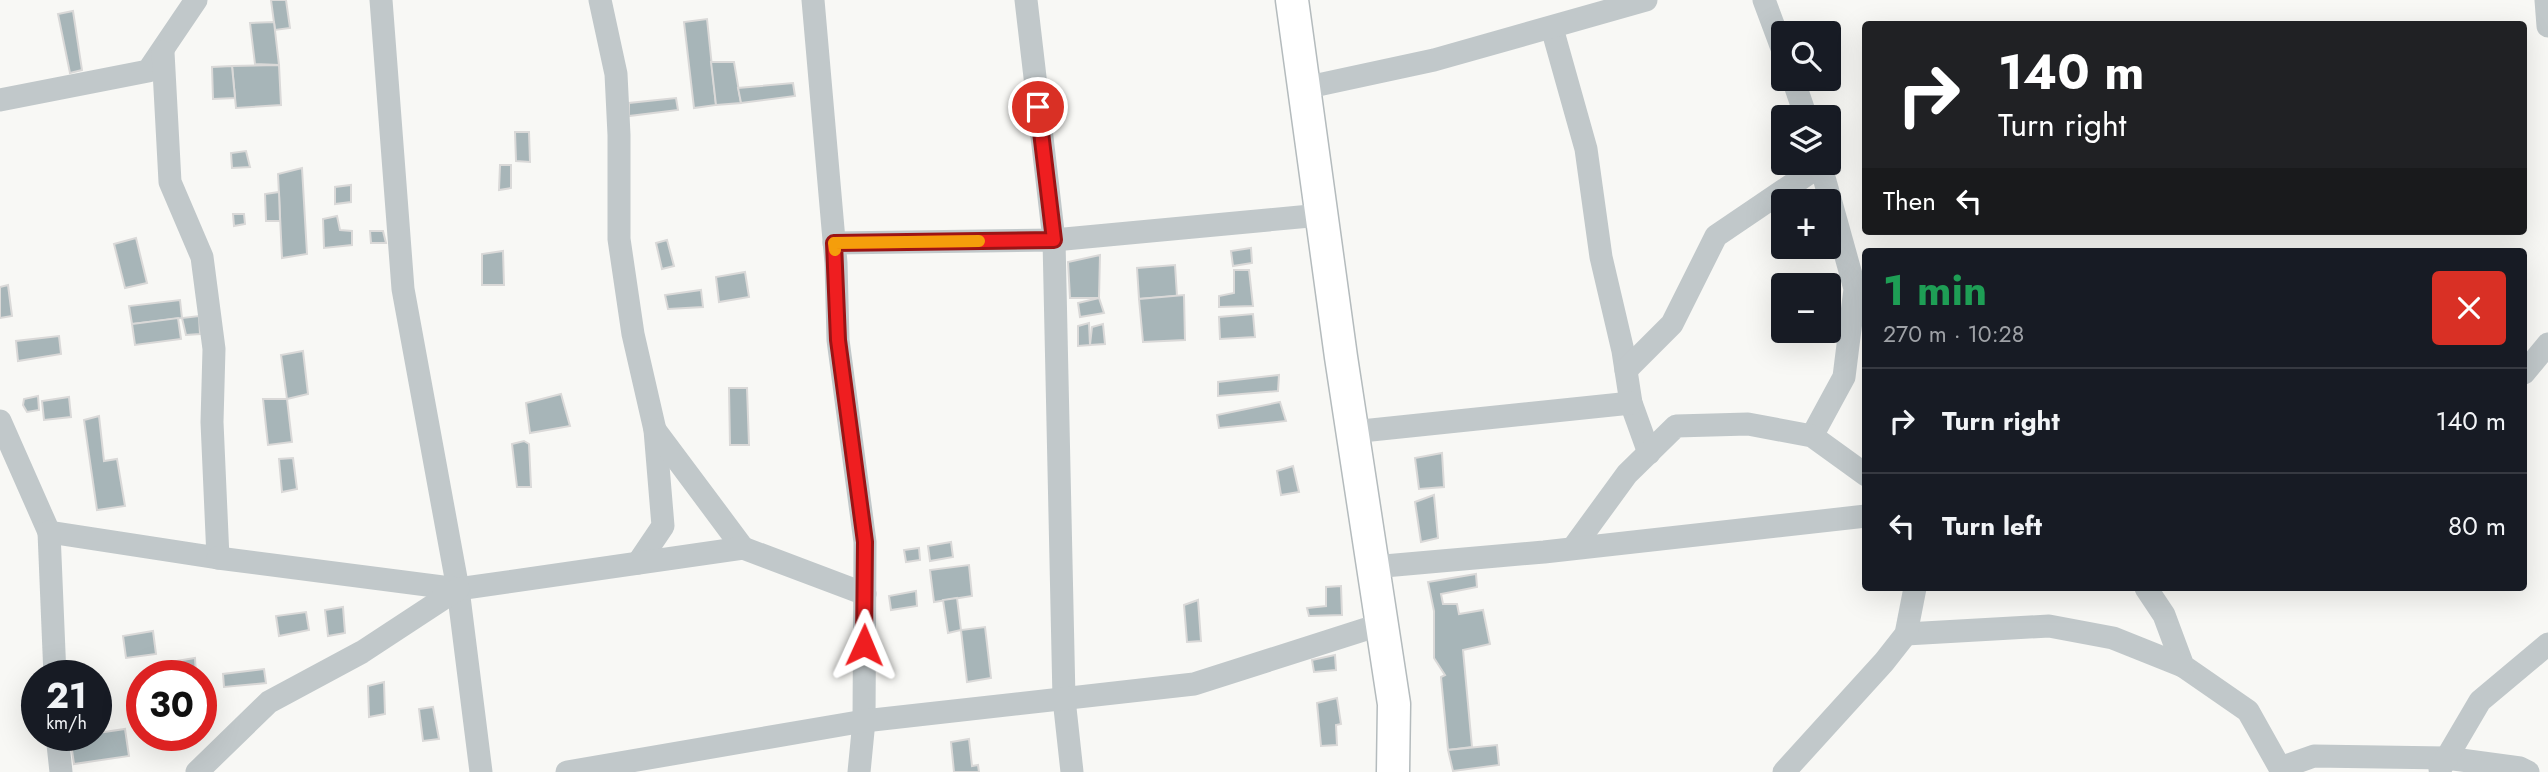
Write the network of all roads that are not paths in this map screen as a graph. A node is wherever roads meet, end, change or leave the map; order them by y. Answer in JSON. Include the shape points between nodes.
{"nodes":[{"id":1,"x":196,"y":0,"type":"edge"},
{"id":2,"x":382,"y":0,"type":"edge"},
{"id":3,"x":600,"y":0,"type":"edge"},
{"id":4,"x":813,"y":0,"type":"edge"},
{"id":5,"x":1026,"y":0,"type":"edge"},
{"id":6,"x":1292,"y":0,"type":"edge"},
{"id":7,"x":1646,"y":0,"type":"edge"},
{"id":8,"x":1764,"y":0,"type":"edge"},
{"id":9,"x":2546,"y":0,"type":"edge"},
{"id":10,"x":1772,"y":21,"type":"edge"},
{"id":11,"x":2548,"y":26,"type":"edge"},
{"id":12,"x":1552,"y":28,"type":"junction"},
{"id":13,"x":163,"y":52,"type":"junction"},
{"id":14,"x":1304,"y":88,"type":"junction"},
{"id":15,"x":0,"y":100,"type":"edge"},
{"id":16,"x":1805,"y":175,"type":"edge"},
{"id":17,"x":1824,"y":175,"type":"edge"},
{"id":18,"x":1321,"y":215,"type":"junction"},
{"id":19,"x":1054,"y":240,"type":"junction"},
{"id":20,"x":834,"y":243,"type":"junction"},
{"id":21,"x":2548,"y":344,"type":"edge"},
{"id":22,"x":1626,"y":370,"type":"junction"},
{"id":23,"x":2532,"y":372,"type":"edge"},
{"id":24,"x":1631,"y":403,"type":"junction"},
{"id":25,"x":0,"y":421,"type":"edge"},
{"id":26,"x":655,"y":430,"type":"junction"},
{"id":27,"x":1352,"y":432,"type":"junction"},
{"id":28,"x":1812,"y":436,"type":"junction"},
{"id":29,"x":1648,"y":453,"type":"junction"},
{"id":30,"x":1862,"y":472,"type":"edge"},
{"id":31,"x":1862,"y":516,"type":"edge"},
{"id":32,"x":49,"y":532,"type":"junction"},
{"id":33,"x":743,"y":548,"type":"junction"},
{"id":34,"x":1573,"y":548,"type":"junction"},
{"id":35,"x":218,"y":558,"type":"junction"},
{"id":36,"x":638,"y":563,"type":"junction"},
{"id":37,"x":1373,"y":567,"type":"junction"},
{"id":38,"x":458,"y":589,"type":"junction"},
{"id":39,"x":1914,"y":591,"type":"edge"},
{"id":40,"x":2148,"y":591,"type":"edge"},
{"id":41,"x":865,"y":594,"type":"junction"},
{"id":42,"x":1382,"y":624,"type":"junction"},
{"id":43,"x":1906,"y":634,"type":"junction"},
{"id":44,"x":2548,"y":644,"type":"edge"},
{"id":45,"x":54,"y":660,"type":"edge"},
{"id":46,"x":2183,"y":666,"type":"junction"},
{"id":47,"x":1064,"y":699,"type":"junction"},
{"id":48,"x":864,"y":721,"type":"junction"},
{"id":49,"x":59,"y":751,"type":"edge"},
{"id":50,"x":2442,"y":765,"type":"edge"},
{"id":51,"x":61,"y":772,"type":"edge"},
{"id":52,"x":197,"y":772,"type":"edge"},
{"id":53,"x":481,"y":772,"type":"edge"},
{"id":54,"x":567,"y":772,"type":"edge"},
{"id":55,"x":859,"y":772,"type":"edge"},
{"id":56,"x":1072,"y":772,"type":"edge"},
{"id":57,"x":1393,"y":772,"type":"edge"},
{"id":58,"x":1784,"y":772,"type":"edge"},
{"id":59,"x":2528,"y":772,"type":"edge"}],
"edges":[{"from":1,"to":13,"type":"street"},
{"from":2,"to":38,"type":"street","via":[[403,289]]},
{"from":3,"to":26,"type":"street","via":[[616,74],[619,239],[633,334]]},
{"from":4,"to":20,"type":"street"},
{"from":5,"to":19,"type":"street"},
{"from":6,"to":14,"type":"highway"},
{"from":7,"to":12,"type":"street"},
{"from":8,"to":10,"type":"street"},
{"from":9,"to":11,"type":"street"},
{"from":12,"to":14,"type":"street"},
{"from":12,"to":22,"type":"street","via":[[1586,149],[1601,257]]},
{"from":13,"to":15,"type":"street","via":[[148,71]]},
{"from":13,"to":35,"type":"street","via":[[170,182],[202,257],[214,349]]},
{"from":14,"to":18,"type":"highway"},
{"from":16,"to":22,"type":"street","via":[[1716,236],[1672,324]]},
{"from":17,"to":28,"type":"street","via":[[1856,289],[1844,377]]},
{"from":18,"to":19,"type":"street"},
{"from":18,"to":27,"type":"highway"},
{"from":19,"to":20,"type":"street"},
{"from":19,"to":47,"type":"street"},
{"from":20,"to":41,"type":"street","via":[[838,340],[865,542]]},
{"from":21,"to":23,"type":"street"},
{"from":22,"to":24,"type":"street"},
{"from":24,"to":27,"type":"street"},
{"from":24,"to":29,"type":"street"},
{"from":25,"to":32,"type":"street"},
{"from":26,"to":33,"type":"street"},
{"from":26,"to":36,"type":"street","via":[[663,526]]},
{"from":27,"to":37,"type":"highway"},
{"from":28,"to":29,"type":"street","via":[[1748,424],[1676,426]]},
{"from":28,"to":30,"type":"street"},
{"from":29,"to":34,"type":"street"},
{"from":31,"to":34,"type":"street"},
{"from":32,"to":35,"type":"street"},
{"from":32,"to":45,"type":"street"},
{"from":33,"to":36,"type":"street"},
{"from":33,"to":41,"type":"street"},
{"from":34,"to":37,"type":"street"},
{"from":35,"to":38,"type":"street"},
{"from":36,"to":38,"type":"street"},
{"from":37,"to":42,"type":"highway"},
{"from":38,"to":52,"type":"street","via":[[362,652],[269,702]]},
{"from":38,"to":53,"type":"street"},
{"from":39,"to":43,"type":"street"},
{"from":40,"to":46,"type":"street","via":[[2164,615]]},
{"from":41,"to":48,"type":"street"},
{"from":42,"to":47,"type":"street","via":[[1194,684]]},
{"from":42,"to":57,"type":"highway","via":[[1394,704]]},
{"from":43,"to":46,"type":"street","via":[[2049,626],[2113,638]]},
{"from":43,"to":58,"type":"street"},
{"from":44,"to":50,"type":"street","via":[[2480,701]]},
{"from":46,"to":50,"type":"street","via":[[2248,710],[2280,768],[2314,756]]},
{"from":47,"to":48,"type":"street"},
{"from":47,"to":56,"type":"street"},
{"from":48,"to":54,"type":"street"},
{"from":48,"to":55,"type":"street"},
{"from":49,"to":51,"type":"street"},
{"from":50,"to":59,"type":"street"}]}
